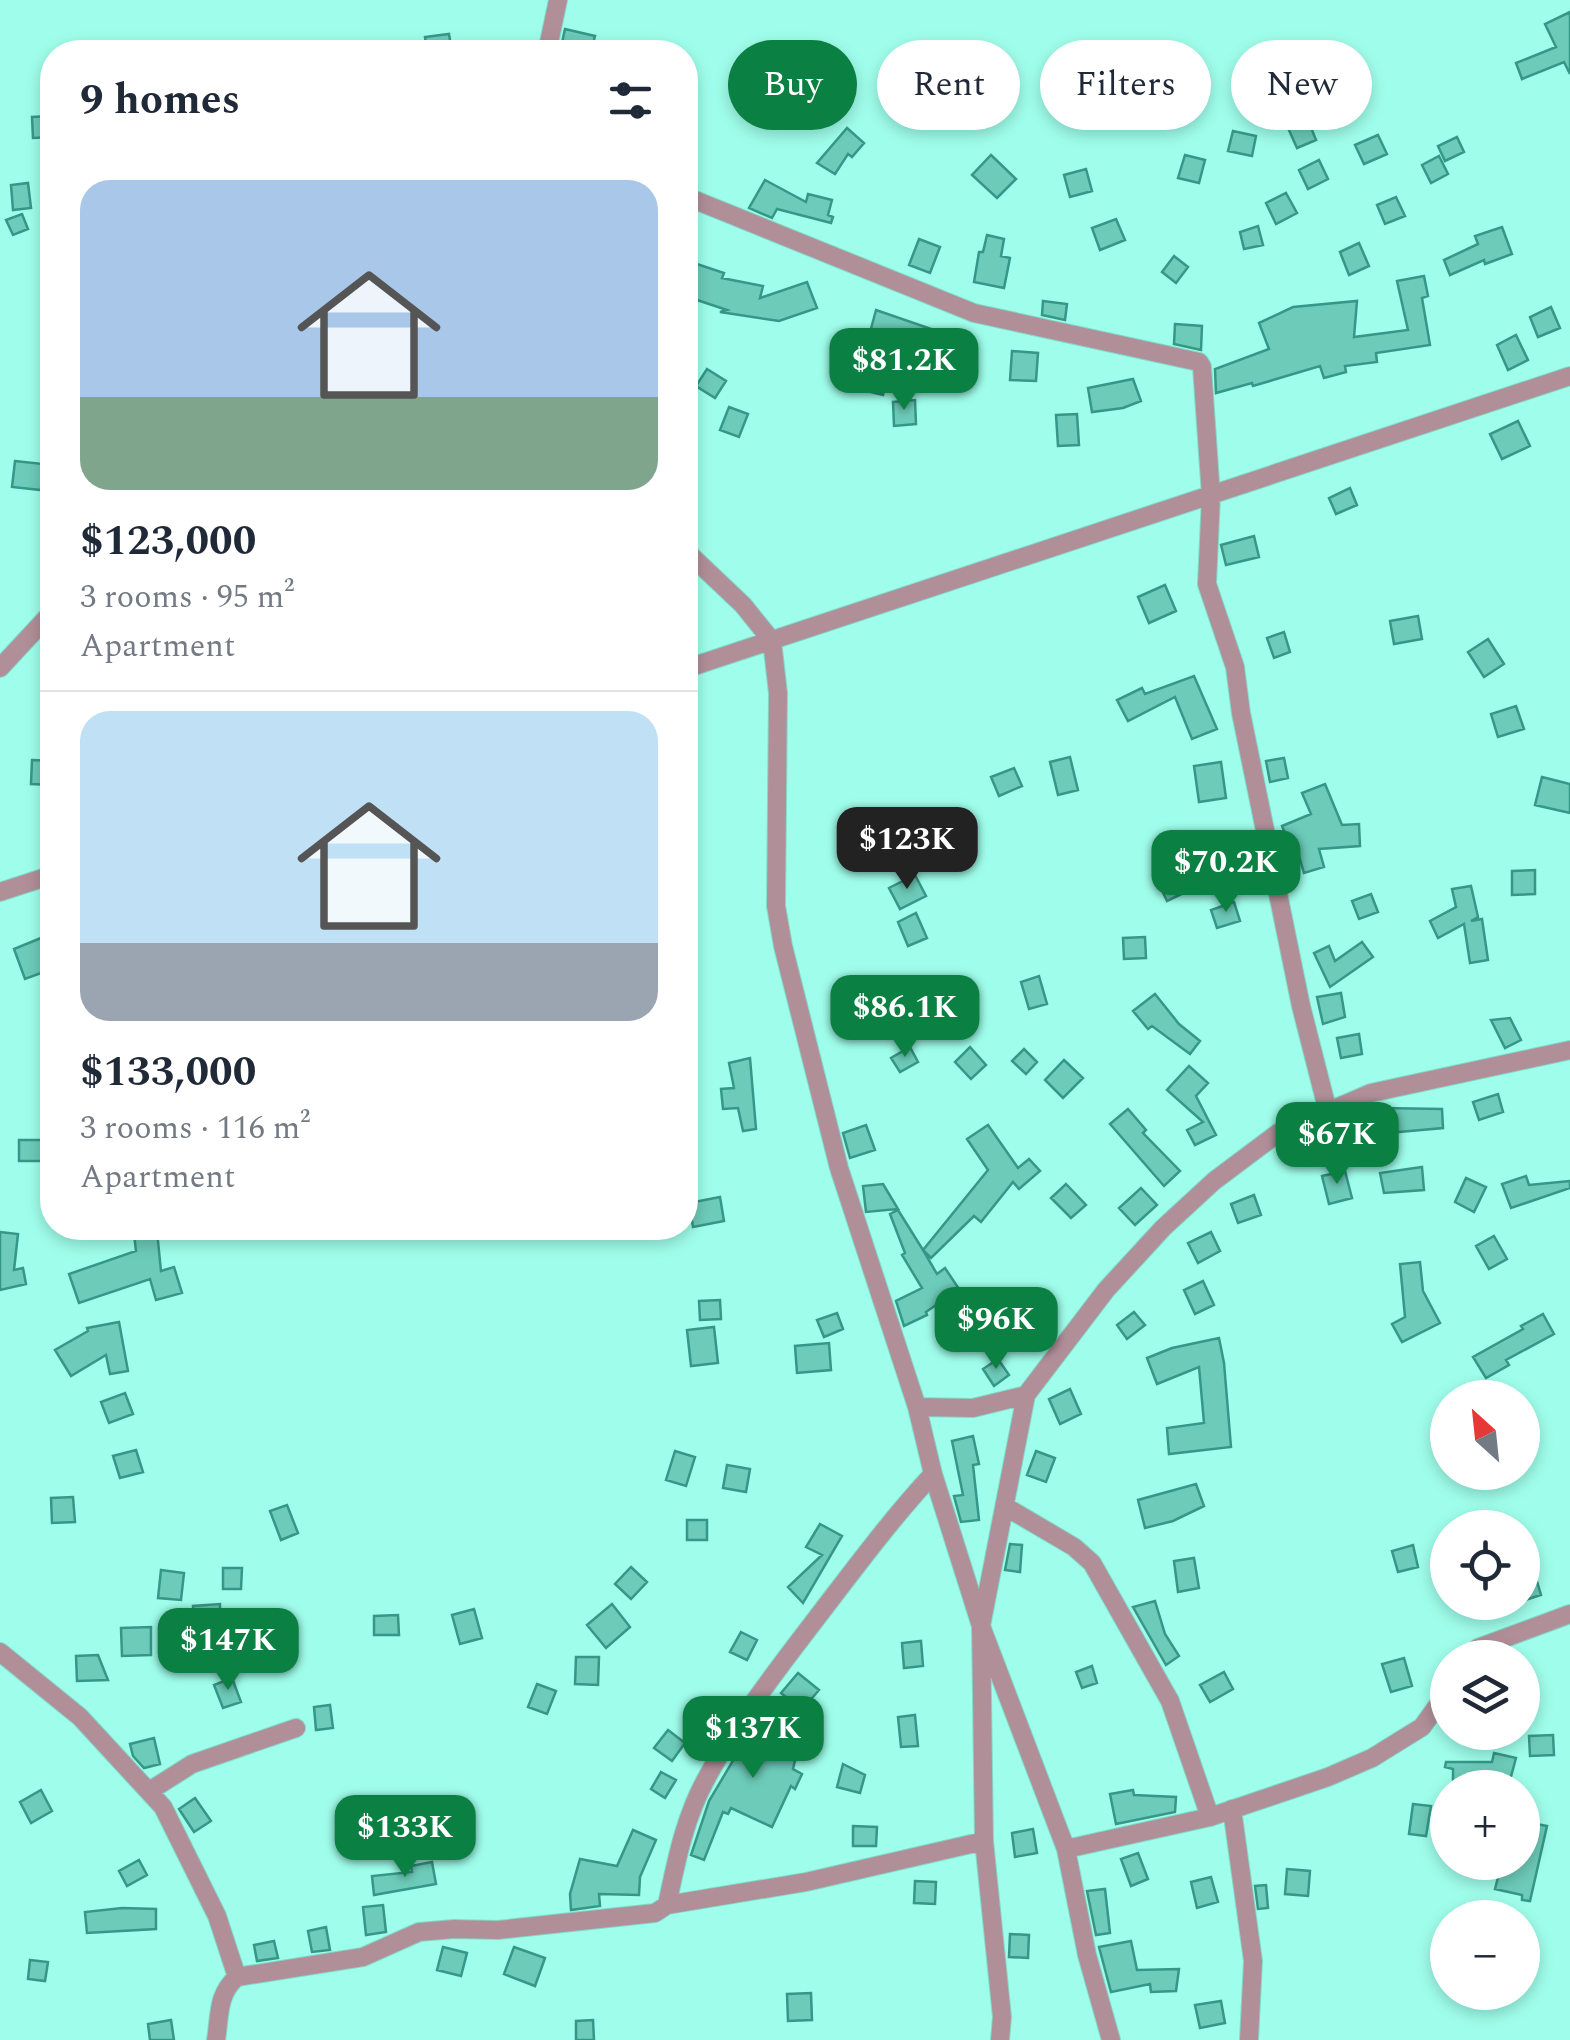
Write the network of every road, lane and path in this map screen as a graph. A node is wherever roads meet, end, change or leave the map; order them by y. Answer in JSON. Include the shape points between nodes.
{"nodes":[{"id":1,"x":558,"y":0,"type":"edge"},
{"id":2,"x":550,"y":40,"type":"edge"},
{"id":3,"x":698,"y":201,"type":"edge"},
{"id":4,"x":1570,"y":376,"type":"edge"},
{"id":5,"x":1212,"y":496,"type":"junction"},
{"id":6,"x":698,"y":562,"type":"edge"},
{"id":7,"x":40,"y":625,"type":"edge"},
{"id":8,"x":772,"y":640,"type":"junction"},
{"id":9,"x":698,"y":665,"type":"edge"},
{"id":10,"x":0,"y":668,"type":"edge"},
{"id":11,"x":40,"y":878,"type":"edge"},
{"id":12,"x":0,"y":892,"type":"edge"},
{"id":13,"x":1570,"y":1050,"type":"edge"},
{"id":14,"x":1328,"y":1112,"type":"junction"},
{"id":15,"x":1026,"y":1394,"type":"junction"},
{"id":16,"x":917,"y":1407,"type":"junction"},
{"id":17,"x":933,"y":1474,"type":"junction"},
{"id":18,"x":1006,"y":1508,"type":"junction"},
{"id":19,"x":1570,"y":1614,"type":"edge"},
{"id":20,"x":981,"y":1626,"type":"junction"},
{"id":21,"x":1500,"y":1640,"type":"edge"},
{"id":22,"x":0,"y":1652,"type":"edge"},
{"id":23,"x":1430,"y":1716,"type":"edge"},
{"id":24,"x":296,"y":1728,"type":"dead end"},
{"id":25,"x":151,"y":1790,"type":"junction"},
{"id":26,"x":1232,"y":1809,"type":"junction"},
{"id":27,"x":1210,"y":1817,"type":"junction"},
{"id":28,"x":984,"y":1841,"type":"junction"},
{"id":29,"x":1066,"y":1850,"type":"junction"},
{"id":30,"x":667,"y":1905,"type":"junction"},
{"id":31,"x":237,"y":1978,"type":"junction"},
{"id":32,"x":216,"y":2040,"type":"edge"},
{"id":33,"x":1000,"y":2040,"type":"edge"},
{"id":34,"x":1111,"y":2040,"type":"edge"},
{"id":35,"x":1249,"y":2040,"type":"edge"}],
"edges":[{"from":1,"to":2,"type":"street"},
{"from":3,"to":5,"type":"street","via":[[974,313],[1193,358],[1202,367]]},
{"from":4,"to":5,"type":"street"},
{"from":5,"to":8,"type":"street"},
{"from":5,"to":14,"type":"street","via":[[1206,584],[1235,667]]},
{"from":6,"to":8,"type":"street"},
{"from":7,"to":10,"type":"street"},
{"from":8,"to":9,"type":"street"},
{"from":8,"to":16,"type":"street","via":[[782,946],[839,1168]]},
{"from":11,"to":12,"type":"street"},
{"from":13,"to":14,"type":"street","via":[[1371,1093]]},
{"from":14,"to":15,"type":"street","via":[[1278,1134],[1163,1228]]},
{"from":15,"to":16,"type":"street","via":[[973,1408]]},
{"from":15,"to":18,"type":"street"},
{"from":16,"to":17,"type":"street"},
{"from":17,"to":20,"type":"street"},
{"from":17,"to":30,"type":"street","via":[[772,1678],[704,1782],[680,1844]]},
{"from":18,"to":20,"type":"street"},
{"from":18,"to":27,"type":"street","via":[[1092,1562],[1170,1700]]},
{"from":19,"to":21,"type":"street"},
{"from":20,"to":28,"type":"street"},
{"from":20,"to":29,"type":"street"},
{"from":22,"to":25,"type":"street","via":[[80,1717]]},
{"from":23,"to":26,"type":"street","via":[[1372,1758]]},
{"from":24,"to":25,"type":"street","via":[[192,1764]]},
{"from":25,"to":31,"type":"street","via":[[217,1916]]},
{"from":26,"to":27,"type":"street"},
{"from":26,"to":35,"type":"street","via":[[1253,1961]]},
{"from":27,"to":29,"type":"street"},
{"from":28,"to":30,"type":"street"},
{"from":28,"to":33,"type":"street"},
{"from":29,"to":34,"type":"street"},
{"from":30,"to":31,"type":"street","via":[[638,1916],[419,1932],[363,1957]]},
{"from":31,"to":32,"type":"street","via":[[220,2003]]}]}
